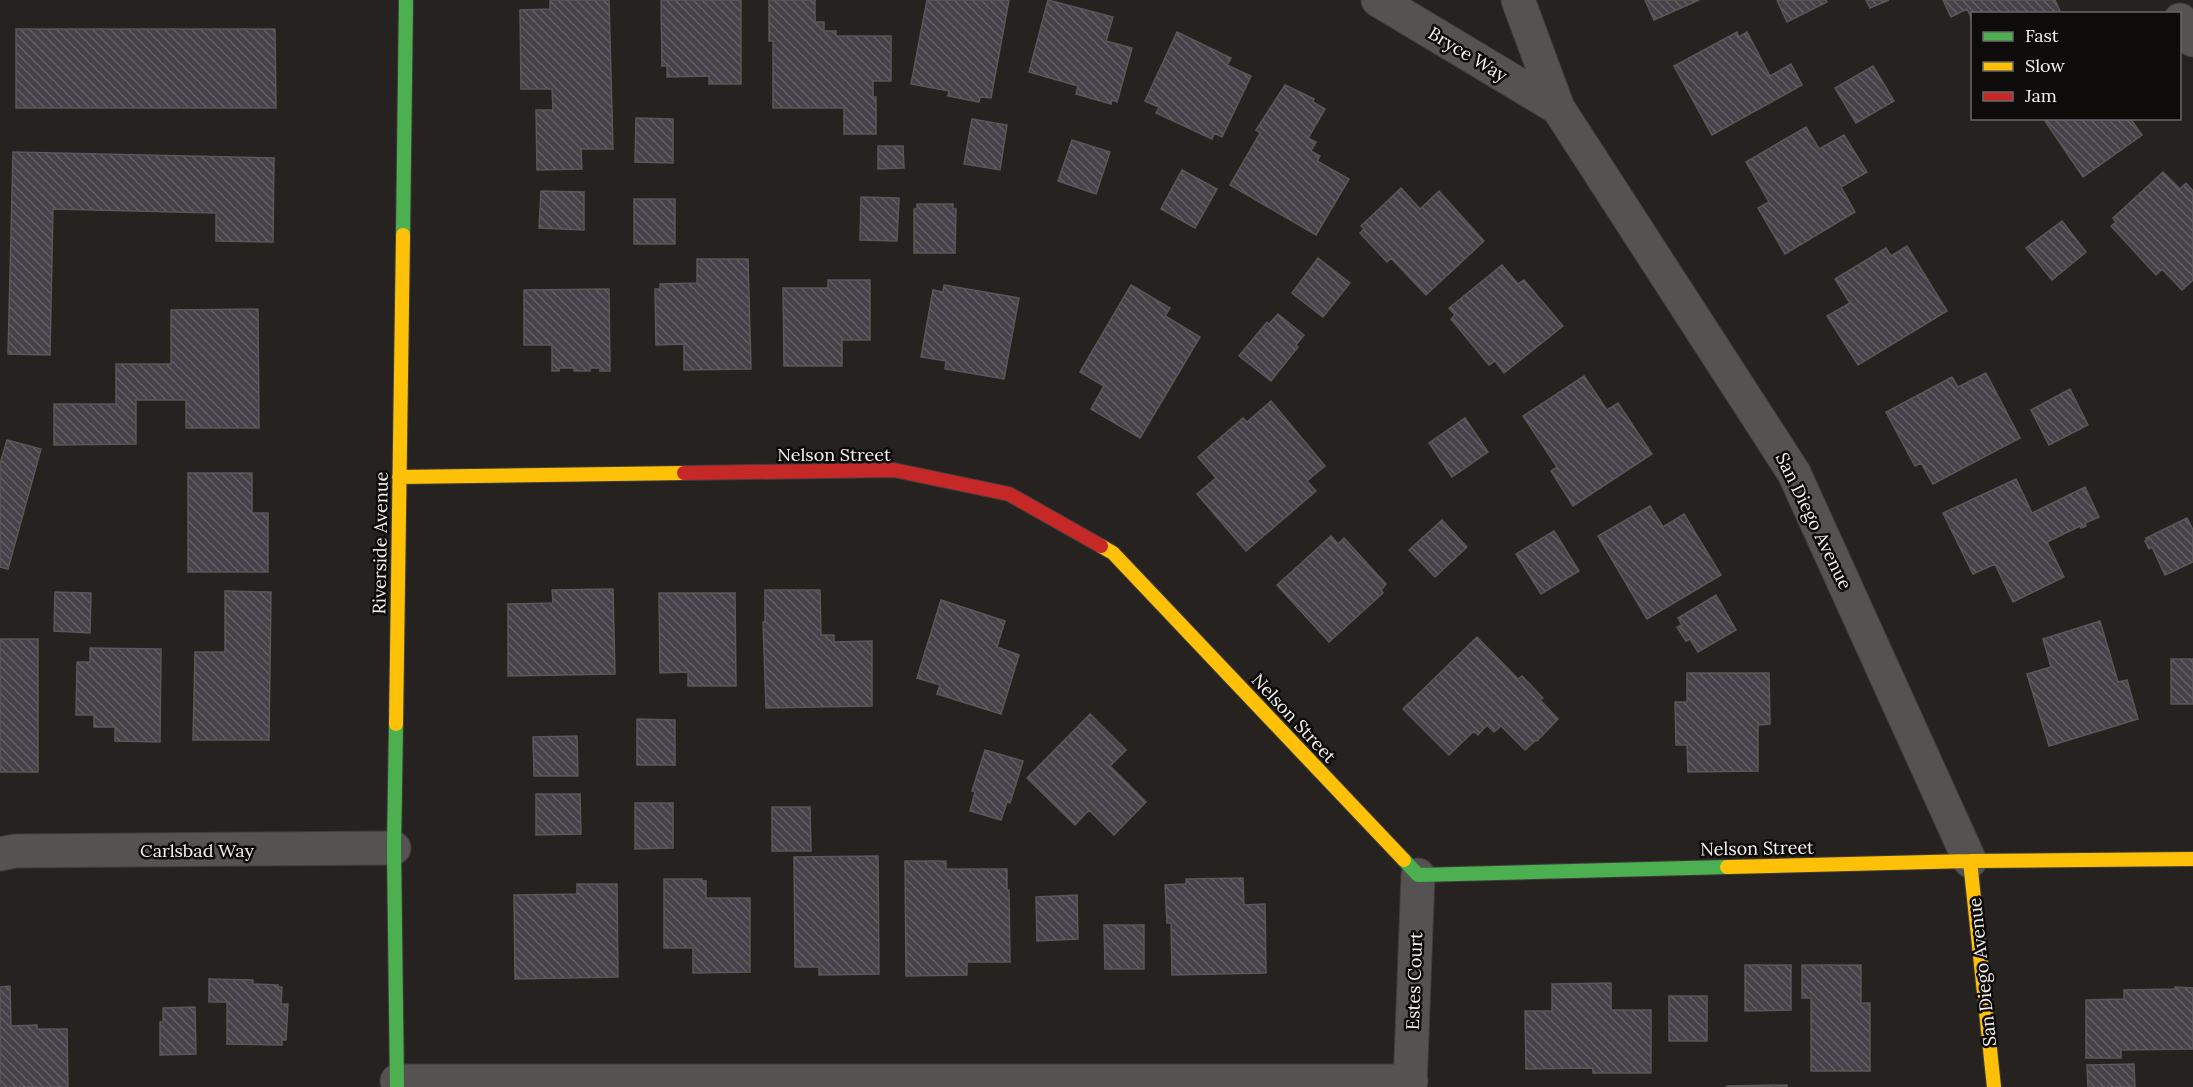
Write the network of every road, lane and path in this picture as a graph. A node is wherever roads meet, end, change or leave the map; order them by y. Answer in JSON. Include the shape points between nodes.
{"nodes":[{"id":1,"x":406,"y":0,"type":"edge"},
{"id":2,"x":1378,"y":0,"type":"edge"},
{"id":3,"x":1518,"y":0,"type":"edge"},
{"id":4,"x":2181,"y":22,"type":"edge"},
{"id":5,"x":2193,"y":40,"type":"edge"},
{"id":6,"x":1558,"y":108,"type":"junction"},
{"id":7,"x":399,"y":477,"type":"junction"},
{"id":8,"x":394,"y":848,"type":"junction"},
{"id":9,"x":0,"y":854,"type":"edge"},
{"id":10,"x":2193,"y":859,"type":"edge"},
{"id":11,"x":1970,"y":861,"type":"junction"},
{"id":12,"x":1418,"y":875,"type":"junction"},
{"id":13,"x":397,"y":1084,"type":"edge"},
{"id":14,"x":1411,"y":1084,"type":"edge"},
{"id":15,"x":1994,"y":1087,"type":"edge"}],
"edges":[{"from":1,"to":7,"type":"street","name":"Riverside Avenue"},
{"from":2,"to":6,"type":"street","name":"Bryce Way"},
{"from":3,"to":6,"type":"street","name":"San Diego Avenue"},
{"from":4,"to":5,"type":"street"},
{"from":6,"to":11,"type":"street","name":"San Diego Avenue","via":[[1794,473]]},
{"from":7,"to":8,"type":"street","name":"Riverside Avenue"},
{"from":7,"to":12,"type":"street","name":"Nelson Street","via":[[894,470],[1009,495],[1113,553]]},
{"from":8,"to":9,"type":"street","name":"Carlsbad Way"},
{"from":8,"to":13,"type":"street","name":"Riverside Avenue"},
{"from":10,"to":11,"type":"street","name":"Nelson Street"},
{"from":11,"to":12,"type":"street","name":"Nelson Street"},
{"from":11,"to":15,"type":"street","name":"San Diego Avenue"},
{"from":12,"to":14,"type":"street","name":"Estes Court"},
{"from":13,"to":14,"type":"street"}]}
